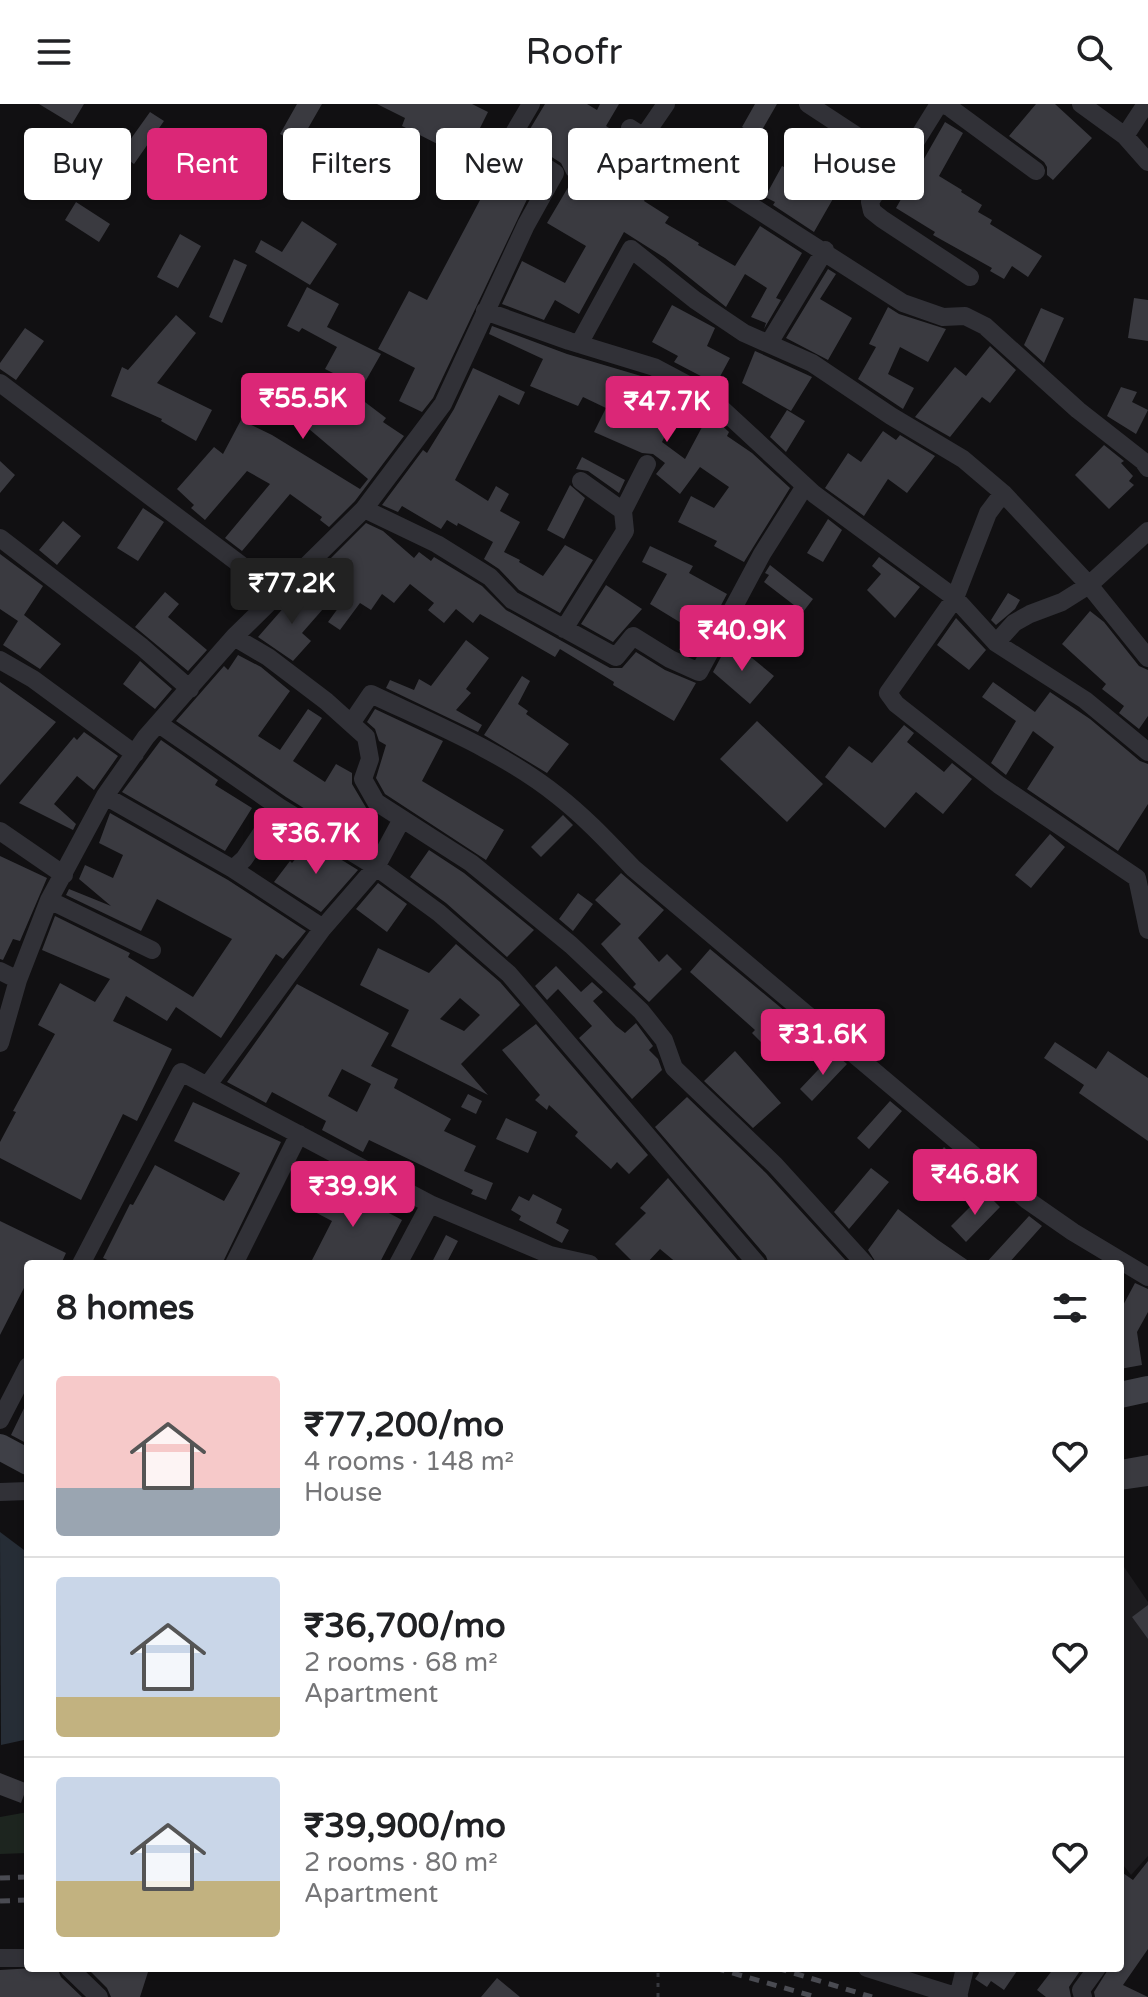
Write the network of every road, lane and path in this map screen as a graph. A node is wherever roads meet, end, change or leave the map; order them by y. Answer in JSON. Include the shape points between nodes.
{"nodes":[{"id":1,"x":531,"y":104,"type":"edge"},
{"id":2,"x":666,"y":104,"type":"edge"},
{"id":3,"x":808,"y":104,"type":"edge"},
{"id":4,"x":939,"y":104,"type":"edge"},
{"id":5,"x":1081,"y":104,"type":"edge"},
{"id":6,"x":1146,"y":104,"type":"edge"},
{"id":7,"x":517,"y":128,"type":"edge"},
{"id":8,"x":845,"y":128,"type":"edge"},
{"id":9,"x":924,"y":128,"type":"edge"},
{"id":10,"x":1125,"y":136,"type":"junction"},
{"id":11,"x":1148,"y":162,"type":"edge"},
{"id":12,"x":1036,"y":171,"type":"dead end"},
{"id":13,"x":540,"y":200,"type":"edge"},
{"id":14,"x":871,"y":200,"type":"edge"},
{"id":15,"x":825,"y":250,"type":"junction"},
{"id":16,"x":970,"y":277,"type":"dead end"},
{"id":17,"x":485,"y":311,"type":"junction"},
{"id":18,"x":769,"y":343,"type":"junction"},
{"id":19,"x":579,"y":344,"type":"junction"},
{"id":20,"x":0,"y":383,"type":"edge"},
{"id":21,"x":647,"y":464,"type":"dead end"},
{"id":22,"x":1148,"y":468,"type":"edge"},
{"id":23,"x":581,"y":481,"type":"dead end"},
{"id":24,"x":805,"y":486,"type":"junction"},
{"id":25,"x":1003,"y":493,"type":"junction"},
{"id":26,"x":364,"y":509,"type":"junction"},
{"id":27,"x":623,"y":511,"type":"junction"},
{"id":28,"x":1148,"y":531,"type":"edge"},
{"id":29,"x":0,"y":538,"type":"edge"},
{"id":30,"x":1089,"y":585,"type":"junction"},
{"id":31,"x":278,"y":593,"type":"junction"},
{"id":32,"x":955,"y":598,"type":"junction"},
{"id":33,"x":564,"y":629,"type":"junction"},
{"id":34,"x":234,"y":637,"type":"junction"},
{"id":35,"x":996,"y":643,"type":"junction"},
{"id":36,"x":1148,"y":658,"type":"edge"},
{"id":37,"x":0,"y":660,"type":"edge"},
{"id":38,"x":190,"y":689,"type":"junction"},
{"id":39,"x":352,"y":722,"type":"junction"},
{"id":40,"x":159,"y":724,"type":"junction"},
{"id":41,"x":1148,"y":752,"type":"edge"},
{"id":42,"x":135,"y":754,"type":"junction"},
{"id":43,"x":105,"y":796,"type":"junction"},
{"id":44,"x":279,"y":807,"type":"junction"},
{"id":45,"x":402,"y":819,"type":"junction"},
{"id":46,"x":0,"y":831,"type":"edge"},
{"id":47,"x":376,"y":867,"type":"junction"},
{"id":48,"x":233,"y":869,"type":"junction"},
{"id":49,"x":64,"y":875,"type":"junction"},
{"id":50,"x":49,"y":900,"type":"junction"},
{"id":51,"x":323,"y":928,"type":"junction"},
{"id":52,"x":1148,"y":930,"type":"edge"},
{"id":53,"x":152,"y":950,"type":"dead end"},
{"id":54,"x":0,"y":971,"type":"edge"},
{"id":55,"x":18,"y":980,"type":"junction"},
{"id":56,"x":0,"y":1043,"type":"edge"},
{"id":57,"x":207,"y":1086,"type":"junction"},
{"id":58,"x":299,"y":1134,"type":"junction"},
{"id":59,"x":430,"y":1204,"type":"junction"},
{"id":60,"x":83,"y":1260,"type":"edge"},
{"id":61,"x":236,"y":1260,"type":"edge"},
{"id":62,"x":400,"y":1260,"type":"edge"},
{"id":63,"x":547,"y":1260,"type":"edge"},
{"id":64,"x":754,"y":1260,"type":"edge"},
{"id":65,"x":861,"y":1260,"type":"edge"},
{"id":66,"x":1120,"y":1260,"type":"edge"},
{"id":67,"x":1124,"y":1263,"type":"edge"},
{"id":68,"x":1148,"y":1277,"type":"edge"},
{"id":69,"x":24,"y":1374,"type":"edge"},
{"id":70,"x":1148,"y":1389,"type":"edge"},
{"id":71,"x":1124,"y":1394,"type":"edge"},
{"id":72,"x":0,"y":1420,"type":"edge"},
{"id":73,"x":24,"y":1491,"type":"edge"},
{"id":74,"x":0,"y":1492,"type":"edge"},
{"id":75,"x":0,"y":1958,"type":"edge"},
{"id":76,"x":24,"y":1958,"type":"edge"},
{"id":77,"x":73,"y":1972,"type":"edge"},
{"id":78,"x":659,"y":1972,"type":"edge"},
{"id":79,"x":880,"y":1972,"type":"edge"},
{"id":80,"x":964,"y":1972,"type":"edge"},
{"id":81,"x":1094,"y":1972,"type":"edge"},
{"id":82,"x":99,"y":1997,"type":"edge"},
{"id":83,"x":658,"y":1997,"type":"edge"},
{"id":84,"x":959,"y":1997,"type":"edge"},
{"id":85,"x":1083,"y":1997,"type":"edge"}],
"edges":[{"from":1,"to":7,"type":"street"},
{"from":2,"to":15,"type":"street","via":[[637,132]]},
{"from":3,"to":8,"type":"street"},
{"from":4,"to":9,"type":"street"},
{"from":4,"to":12,"type":"street"},
{"from":5,"to":10,"type":"street"},
{"from":6,"to":10,"type":"street"},
{"from":10,"to":11,"type":"street"},
{"from":13,"to":17,"type":"street"},
{"from":14,"to":16,"type":"street","via":[[872,211],[882,219]]},
{"from":15,"to":18,"type":"street"},
{"from":15,"to":22,"type":"street","via":[[903,303],[943,317],[965,316],[985,326]]},
{"from":17,"to":19,"type":"street"},
{"from":17,"to":26,"type":"street","via":[[443,404]]},
{"from":18,"to":19,"type":"street","via":[[695,300],[631,249]]},
{"from":18,"to":25,"type":"street","via":[[812,363],[963,459]]},
{"from":19,"to":24,"type":"street","via":[[654,367],[686,384],[721,408]]},
{"from":20,"to":31,"type":"street"},
{"from":21,"to":27,"type":"street"},
{"from":23,"to":27,"type":"street"},
{"from":24,"to":32,"type":"street"},
{"from":24,"to":33,"type":"street","via":[[699,672],[633,636],[616,657]]},
{"from":25,"to":30,"type":"street"},
{"from":25,"to":32,"type":"street","via":[[988,513]]},
{"from":26,"to":31,"type":"street"},
{"from":26,"to":33,"type":"street","via":[[437,544],[490,577],[512,600]]},
{"from":27,"to":33,"type":"street","via":[[625,531]]},
{"from":28,"to":30,"type":"street"},
{"from":29,"to":38,"type":"street"},
{"from":30,"to":35,"type":"street","via":[[1014,623]]},
{"from":30,"to":36,"type":"street"},
{"from":31,"to":34,"type":"street"},
{"from":32,"to":35,"type":"street"},
{"from":32,"to":52,"type":"street","via":[[888,693],[999,785],[1137,878]]},
{"from":34,"to":38,"type":"street"},
{"from":34,"to":39,"type":"street"},
{"from":35,"to":41,"type":"street","via":[[1085,700]]},
{"from":37,"to":42,"type":"street"},
{"from":38,"to":40,"type":"street"},
{"from":39,"to":45,"type":"street","via":[[366,737],[370,759],[363,779],[376,802]]},
{"from":39,"to":66,"type":"street","via":[[371,694],[533,778],[1027,1200]]},
{"from":40,"to":42,"type":"street"},
{"from":40,"to":44,"type":"street"},
{"from":42,"to":43,"type":"street"},
{"from":43,"to":48,"type":"street"},
{"from":43,"to":49,"type":"street"},
{"from":44,"to":47,"type":"street"},
{"from":44,"to":48,"type":"street"},
{"from":45,"to":47,"type":"street"},
{"from":45,"to":65,"type":"street","via":[[490,878],[629,1000],[664,1040],[674,1068],[775,1165]]},
{"from":46,"to":49,"type":"street"},
{"from":47,"to":51,"type":"street"},
{"from":47,"to":64,"type":"street","via":[[509,974]]},
{"from":48,"to":51,"type":"street"},
{"from":49,"to":50,"type":"street"},
{"from":50,"to":53,"type":"street"},
{"from":50,"to":55,"type":"street"},
{"from":51,"to":57,"type":"street"},
{"from":54,"to":55,"type":"street"},
{"from":55,"to":56,"type":"street"},
{"from":57,"to":58,"type":"street"},
{"from":57,"to":60,"type":"street","via":[[181,1072]]},
{"from":58,"to":59,"type":"street"},
{"from":58,"to":61,"type":"street"},
{"from":59,"to":62,"type":"street"},
{"from":59,"to":63,"type":"street"},
{"from":67,"to":68,"type":"street"},
{"from":69,"to":72,"type":"street"},
{"from":70,"to":71,"type":"main road"},
{"from":73,"to":74,"type":"street"},
{"from":75,"to":76,"type":"street"},
{"from":77,"to":82,"type":"street"},
{"from":78,"to":83,"type":"path"},
{"from":79,"to":84,"type":"street"},
{"from":80,"to":84,"type":"street"},
{"from":81,"to":85,"type":"street","via":[[1081,1990]]}]}
